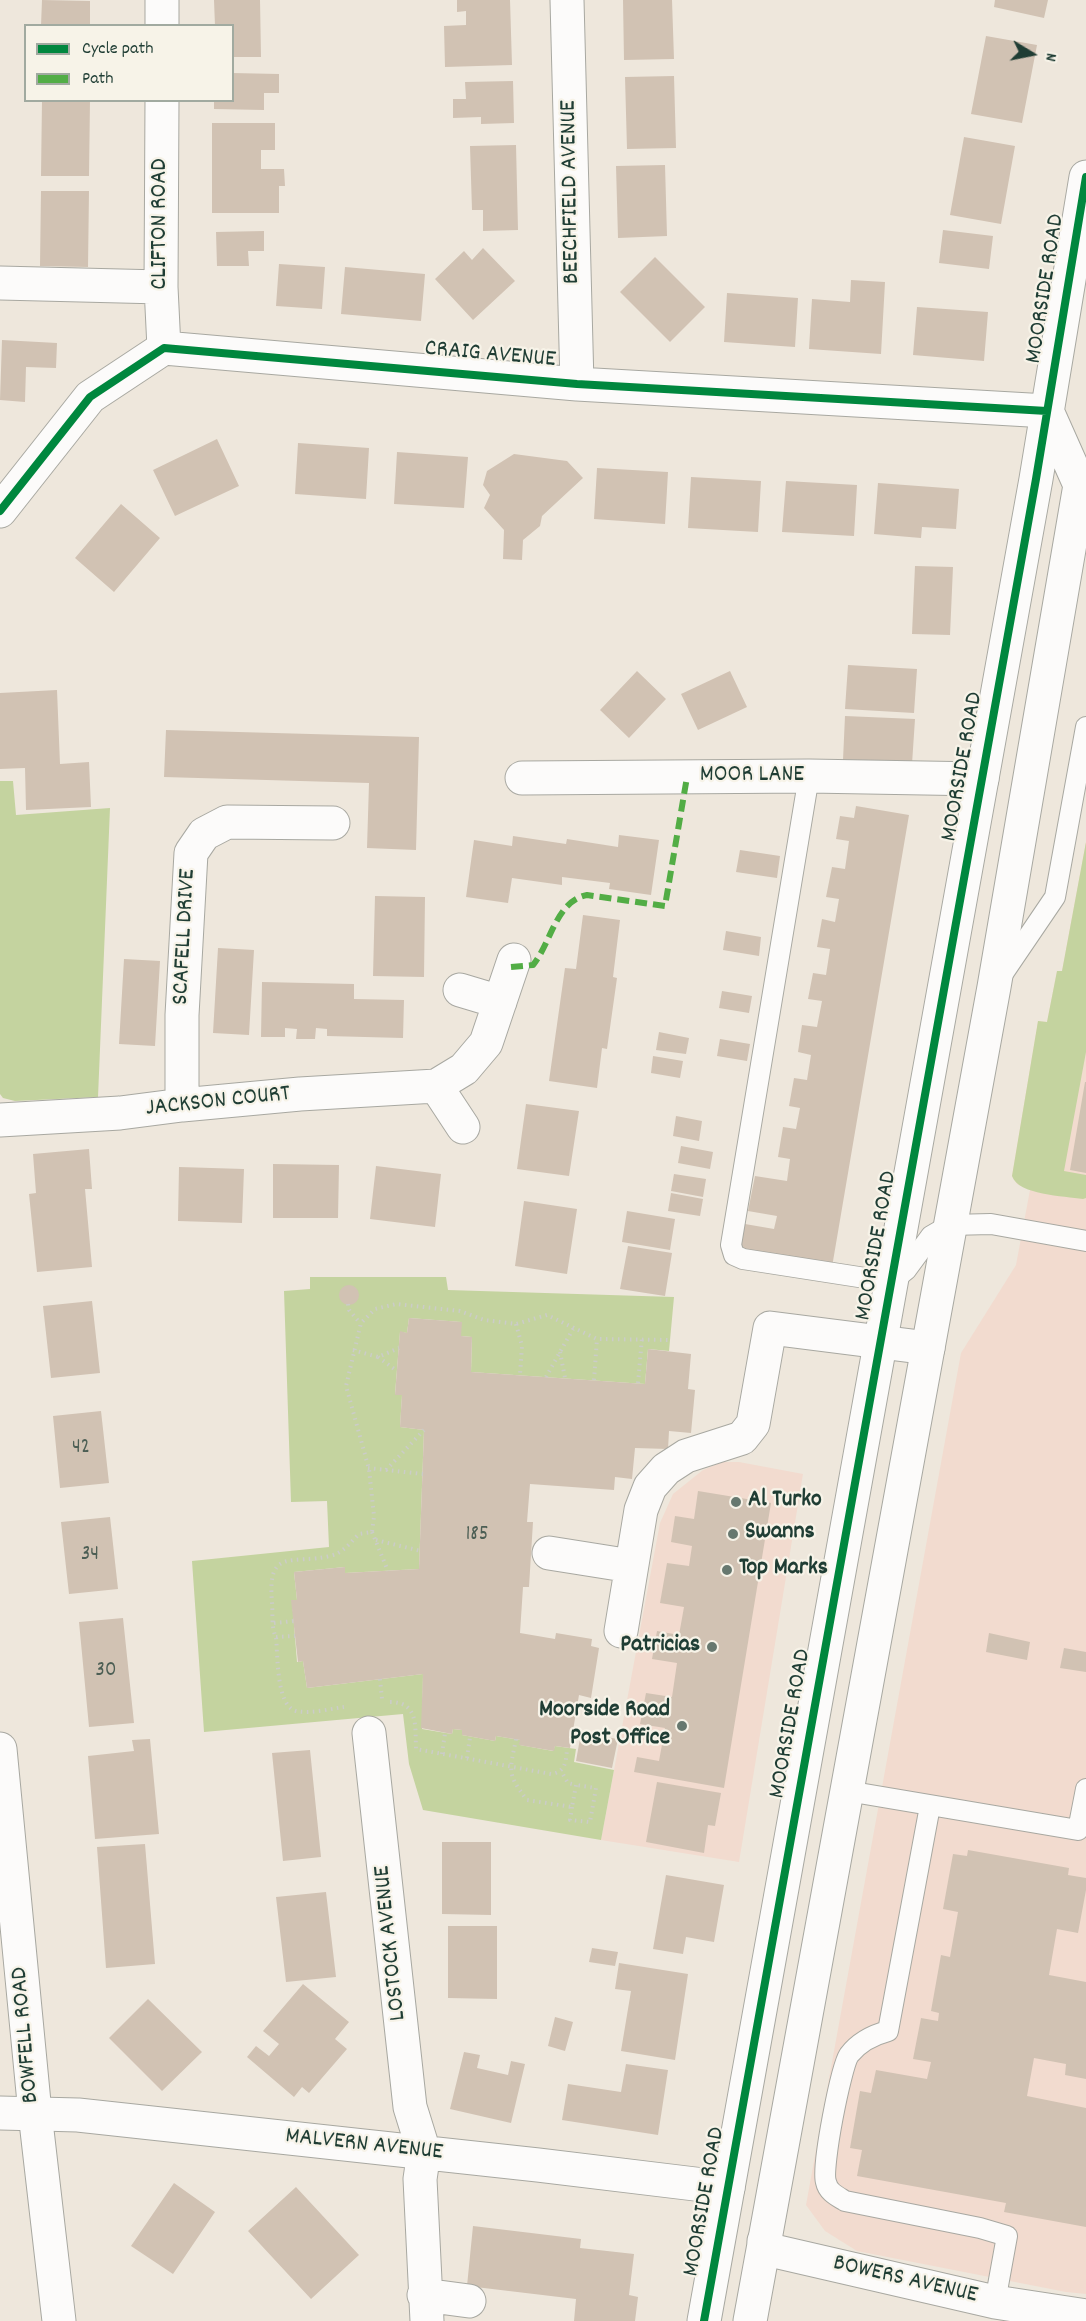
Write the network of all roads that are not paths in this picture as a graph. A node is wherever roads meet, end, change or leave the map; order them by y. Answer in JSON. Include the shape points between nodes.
{"nodes":[{"id":1,"x":162,"y":0,"type":"edge"},
{"id":2,"x":567,"y":0,"type":"edge"},
{"id":3,"x":162,"y":24,"type":"edge"},
{"id":4,"x":162,"y":102,"type":"edge"},
{"id":5,"x":1086,"y":177,"type":"edge"},
{"id":6,"x":0,"y":283,"type":"edge"},
{"id":7,"x":161,"y":287,"type":"junction"},
{"id":8,"x":164,"y":348,"type":"junction"},
{"id":9,"x":577,"y":384,"type":"junction"},
{"id":10,"x":1047,"y":411,"type":"junction"},
{"id":11,"x":1083,"y":485,"type":"edge"},
{"id":12,"x":0,"y":512,"type":"edge"},
{"id":13,"x":1086,"y":727,"type":"edge"},
{"id":14,"x":809,"y":776,"type":"junction"},
{"id":15,"x":522,"y":778,"type":"dead end"},
{"id":16,"x":982,"y":778,"type":"junction"},
{"id":17,"x":1029,"y":783,"type":"junction"},
{"id":18,"x":333,"y":823,"type":"dead end"},
{"id":19,"x":514,"y":960,"type":"dead end"},
{"id":20,"x":994,"y":987,"type":"junction"},
{"id":21,"x":460,"y":990,"type":"dead end"},
{"id":22,"x":500,"y":1002,"type":"junction"},
{"id":23,"x":436,"y":1086,"type":"junction"},
{"id":24,"x":182,"y":1105,"type":"junction"},
{"id":25,"x":0,"y":1119,"type":"edge"},
{"id":26,"x":463,"y":1126,"type":"dead end"},
{"id":27,"x":950,"y":1225,"type":"junction"},
{"id":28,"x":1086,"y":1241,"type":"edge"},
{"id":29,"x":891,"y":1282,"type":"junction"},
{"id":30,"x":881,"y":1341,"type":"junction"},
{"id":31,"x":928,"y":1348,"type":"junction"},
{"id":32,"x":549,"y":1553,"type":"dead end"},
{"id":33,"x":632,"y":1566,"type":"junction"},
{"id":34,"x":621,"y":1631,"type":"dead end"},
{"id":35,"x":369,"y":1732,"type":"dead end"},
{"id":36,"x":0,"y":1749,"type":"edge"},
{"id":37,"x":1086,"y":1789,"type":"edge"},
{"id":38,"x":847,"y":1791,"type":"junction"},
{"id":39,"x":930,"y":1806,"type":"junction"},
{"id":40,"x":0,"y":2112,"type":"edge"},
{"id":41,"x":34,"y":2113,"type":"junction"},
{"id":42,"x":736,"y":2146,"type":"junction"},
{"id":43,"x":424,"y":2152,"type":"junction"},
{"id":44,"x":780,"y":2154,"type":"junction"},
{"id":45,"x":728,"y":2188,"type":"junction"},
{"id":46,"x":722,"y":2223,"type":"junction"},
{"id":47,"x":764,"y":2241,"type":"junction"},
{"id":48,"x":469,"y":2301,"type":"dead end"},
{"id":49,"x":995,"y":2302,"type":"junction"},
{"id":50,"x":426,"y":2308,"type":"edge"},
{"id":51,"x":1086,"y":2316,"type":"edge"},
{"id":52,"x":59,"y":2321,"type":"edge"},
{"id":53,"x":704,"y":2321,"type":"edge"},
{"id":54,"x":750,"y":2321,"type":"edge"}],
"edges":[{"from":1,"to":3,"type":"street"},
{"from":2,"to":9,"type":"street","name":"BEECHFIELD AVENUE"},
{"from":4,"to":7,"type":"street","name":"CLIFTON ROAD"},
{"from":5,"to":10,"type":"street","name":"MOORSIDE ROAD"},
{"from":6,"to":7,"type":"street"},
{"from":7,"to":8,"type":"street","name":"CLIFTON ROAD"},
{"from":8,"to":9,"type":"street","name":"CRAIG AVENUE"},
{"from":8,"to":12,"type":"street","via":[[90,397]]},
{"from":9,"to":10,"type":"street","name":"CRAIG AVENUE"},
{"from":10,"to":11,"type":"street"},
{"from":10,"to":16,"type":"street","name":"MOORSIDE ROAD"},
{"from":11,"to":17,"type":"street"},
{"from":13,"to":20,"type":"lane","via":[[1055,897]]},
{"from":14,"to":15,"type":"street","name":"MOOR LANE"},
{"from":14,"to":16,"type":"street","name":"MOOR LANE"},
{"from":14,"to":29,"type":"lane","via":[[731,1245],[734,1255],[743,1259]]},
{"from":16,"to":17,"type":"street","name":"MOOR LANE"},
{"from":16,"to":29,"type":"street","name":"MOORSIDE ROAD"},
{"from":17,"to":20,"type":"street"},
{"from":18,"to":24,"type":"street","name":"SCAFELL DRIVE","via":[[227,822],[204,834],[191,853],[182,1015]]},
{"from":19,"to":22,"type":"street","name":"JACKSON COURT"},
{"from":20,"to":27,"type":"street"},
{"from":21,"to":22,"type":"street"},
{"from":22,"to":23,"type":"street","name":"JACKSON COURT","via":[[486,1043],[464,1069]]},
{"from":23,"to":24,"type":"street","name":"JACKSON COURT"},
{"from":23,"to":26,"type":"street"},
{"from":24,"to":25,"type":"street","name":"JACKSON COURT","via":[[120,1113]]},
{"from":27,"to":28,"type":"lane","via":[[991,1224]]},
{"from":27,"to":29,"type":"lane","via":[[931,1236],[906,1270]]},
{"from":27,"to":31,"type":"street"},
{"from":29,"to":30,"type":"street","name":"MOORSIDE ROAD"},
{"from":30,"to":31,"type":"street"},
{"from":30,"to":33,"type":"street","via":[[770,1328],[753,1424],[742,1438],[686,1456],[666,1469],[650,1487],[641,1510]]},
{"from":30,"to":42,"type":"street","name":"MOORSIDE ROAD"},
{"from":31,"to":38,"type":"street"},
{"from":32,"to":33,"type":"street"},
{"from":33,"to":34,"type":"street"},
{"from":35,"to":43,"type":"street","name":"LOSTOCK AVENUE","via":[[410,2107]]},
{"from":36,"to":41,"type":"street","name":"BOWFELL ROAD"},
{"from":37,"to":39,"type":"lane","via":[[1078,1830]]},
{"from":38,"to":39,"type":"lane"},
{"from":38,"to":44,"type":"street"},
{"from":39,"to":49,"type":"lane","via":[[888,2031],[864,2041],[849,2056],[840,2079],[825,2166],[826,2182],[833,2194],[845,2201],[1007,2236]]},
{"from":40,"to":41,"type":"street","name":"MALVERN AVENUE"},
{"from":41,"to":43,"type":"street","name":"MALVERN AVENUE"},
{"from":41,"to":52,"type":"street","name":"BOWFELL ROAD"},
{"from":42,"to":44,"type":"street"},
{"from":42,"to":45,"type":"street","name":"MOORSIDE ROAD"},
{"from":43,"to":45,"type":"street","name":"MALVERN AVENUE"},
{"from":43,"to":50,"type":"street","via":[[420,2179]]},
{"from":44,"to":47,"type":"street"},
{"from":45,"to":46,"type":"street","name":"MOORSIDE ROAD"},
{"from":46,"to":47,"type":"street","name":"BOWERS AVENUE","via":[[747,2228]]},
{"from":46,"to":53,"type":"street","name":"MOORSIDE ROAD"},
{"from":47,"to":49,"type":"street","name":"BOWERS AVENUE","via":[[774,2251]]},
{"from":47,"to":54,"type":"street"},
{"from":48,"to":50,"type":"street"},
{"from":49,"to":51,"type":"street","name":"BOWERS AVENUE"}]}
